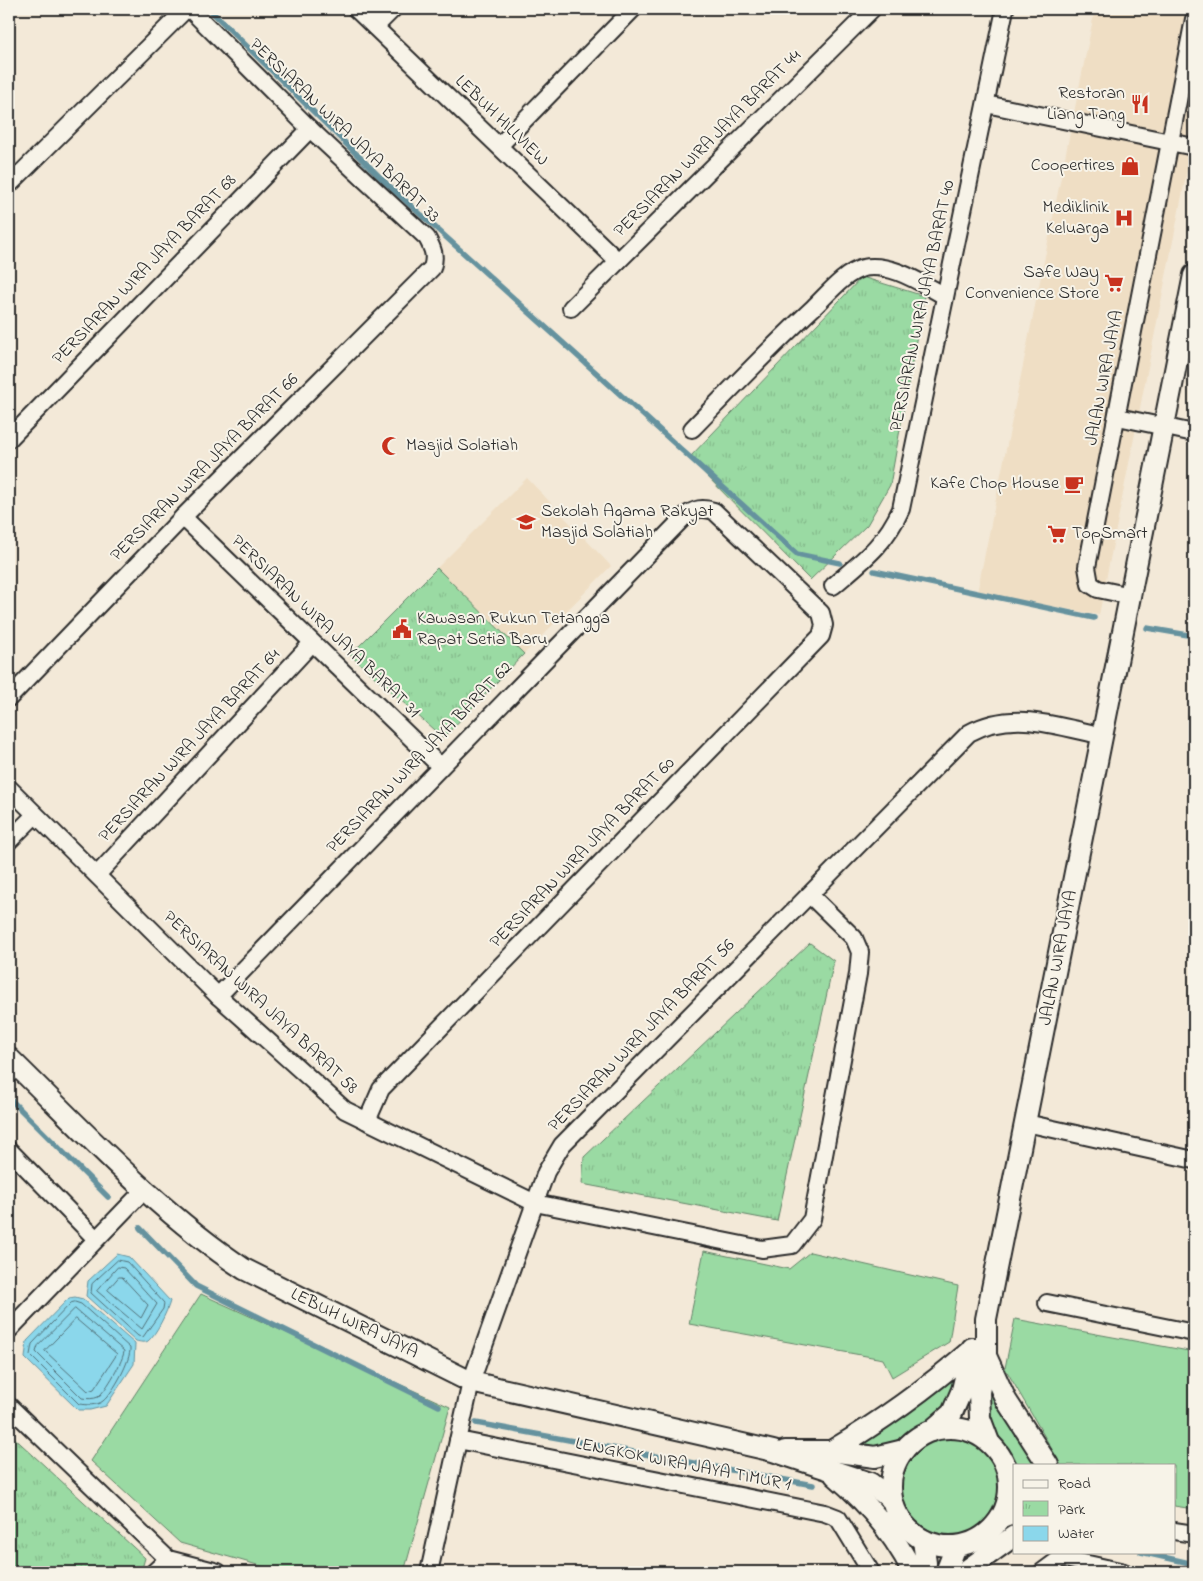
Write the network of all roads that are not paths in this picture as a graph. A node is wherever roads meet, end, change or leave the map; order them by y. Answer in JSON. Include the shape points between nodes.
{"nodes":[{"id":1,"x":186,"y":9,"type":"edge"},
{"id":2,"x":190,"y":9,"type":"edge"},
{"id":3,"x":356,"y":9,"type":"edge"},
{"id":4,"x":393,"y":9,"type":"edge"},
{"id":5,"x":633,"y":9,"type":"edge"},
{"id":6,"x":872,"y":9,"type":"edge"},
{"id":7,"x":1005,"y":9,"type":"edge"},
{"id":8,"x":1194,"y":19,"type":"edge"},
{"id":9,"x":375,"y":27,"type":"junction"},
{"id":10,"x":986,"y":104,"type":"junction"},
{"id":11,"x":310,"y":128,"type":"junction"},
{"id":12,"x":1170,"y":142,"type":"junction"},
{"id":13,"x":499,"y":146,"type":"junction"},
{"id":14,"x":1194,"y":147,"type":"edge"},
{"id":15,"x":9,"y":185,"type":"edge"},
{"id":16,"x":618,"y":261,"type":"junction"},
{"id":17,"x":432,"y":268,"type":"joint"},
{"id":18,"x":1194,"y":275,"type":"edge"},
{"id":19,"x":945,"y":296,"type":"junction"},
{"id":20,"x":571,"y":308,"type":"dead end"},
{"id":21,"x":1118,"y":417,"type":"junction"},
{"id":22,"x":1164,"y":426,"type":"junction"},
{"id":23,"x":692,"y":429,"type":"dead end"},
{"id":24,"x":1194,"y":433,"type":"edge"},
{"id":25,"x":9,"y":439,"type":"edge"},
{"id":26,"x":695,"y":509,"type":"joint"},
{"id":27,"x":183,"y":518,"type":"junction"},
{"id":28,"x":833,"y":586,"type":"dead end"},
{"id":29,"x":1131,"y":596,"type":"junction"},
{"id":30,"x":312,"y":643,"type":"junction"},
{"id":31,"x":9,"y":698,"type":"edge"},
{"id":32,"x":1103,"y":736,"type":"junction"},
{"id":33,"x":440,"y":766,"type":"junction"},
{"id":34,"x":9,"y":788,"type":"edge"},
{"id":35,"x":36,"y":814,"type":"junction"},
{"id":36,"x":9,"y":841,"type":"edge"},
{"id":37,"x":97,"y":875,"type":"junction"},
{"id":38,"x":810,"y":895,"type":"junction"},
{"id":39,"x":218,"y":996,"type":"junction"},
{"id":40,"x":9,"y":1058,"type":"edge"},
{"id":41,"x":367,"y":1121,"type":"junction"},
{"id":42,"x":1026,"y":1123,"type":"junction"},
{"id":43,"x":9,"y":1150,"type":"edge"},
{"id":44,"x":1194,"y":1160,"type":"edge"},
{"id":45,"x":145,"y":1189,"type":"junction"},
{"id":46,"x":535,"y":1203,"type":"junction"},
{"id":47,"x":96,"y":1239,"type":"junction"},
{"id":48,"x":1047,"y":1303,"type":"dead end"},
{"id":49,"x":9,"y":1330,"type":"edge"},
{"id":50,"x":1194,"y":1333,"type":"edge"},
{"id":51,"x":978,"y":1353,"type":"junction"},
{"id":52,"x":471,"y":1382,"type":"junction"},
{"id":53,"x":9,"y":1406,"type":"edge"},
{"id":54,"x":931,"y":1430,"type":"junction"},
{"id":55,"x":458,"y":1440,"type":"junction"},
{"id":56,"x":989,"y":1442,"type":"junction"},
{"id":57,"x":904,"y":1450,"type":"junction"},
{"id":58,"x":773,"y":1451,"type":"junction"},
{"id":59,"x":831,"y":1451,"type":"junction"},
{"id":60,"x":1047,"y":1464,"type":"edge"},
{"id":61,"x":830,"y":1471,"type":"junction"},
{"id":62,"x":1011,"y":1479,"type":"edge"},
{"id":63,"x":892,"y":1500,"type":"junction"},
{"id":64,"x":1007,"y":1517,"type":"edge"},
{"id":65,"x":1176,"y":1531,"type":"edge"},
{"id":66,"x":1194,"y":1534,"type":"edge"},
{"id":67,"x":1013,"y":1537,"type":"edge"},
{"id":68,"x":923,"y":1540,"type":"junction"},
{"id":69,"x":956,"y":1546,"type":"junction"},
{"id":70,"x":168,"y":1559,"type":"junction"},
{"id":71,"x":154,"y":1572,"type":"edge"},
{"id":72,"x":218,"y":1572,"type":"edge"},
{"id":73,"x":429,"y":1572,"type":"edge"},
{"id":74,"x":871,"y":1572,"type":"edge"},
{"id":75,"x":913,"y":1572,"type":"edge"},
{"id":76,"x":925,"y":1572,"type":"edge"},
{"id":77,"x":946,"y":1572,"type":"edge"},
{"id":78,"x":964,"y":1572,"type":"edge"},
{"id":79,"x":1042,"y":1572,"type":"edge"},
{"id":80,"x":1124,"y":1572,"type":"edge"}],
"edges":[{"from":1,"to":15,"type":"street"},
{"from":2,"to":11,"type":"street","name":"PERSIARAN WIRA JAYA BARAT 33"},
{"from":3,"to":9,"type":"street","name":"LEBUH HILLVIEW"},
{"from":4,"to":9,"type":"street"},
{"from":5,"to":13,"type":"street"},
{"from":6,"to":16,"type":"street","name":"PERSIARAN WIRA JAYA BARAT 44"},
{"from":7,"to":10,"type":"street","name":"PERSIARAN WIRA JAYA BARAT 40"},
{"from":8,"to":12,"type":"street","name":"JALAN WIRA JAYA"},
{"from":9,"to":13,"type":"street","name":"LEBUH HILLVIEW"},
{"from":10,"to":12,"type":"street"},
{"from":10,"to":19,"type":"street","name":"PERSIARAN WIRA JAYA BARAT 40"},
{"from":11,"to":17,"type":"street","name":"PERSIARAN WIRA JAYA BARAT 33","via":[[427,238],[434,250]]},
{"from":11,"to":25,"type":"street","name":"PERSIARAN WIRA JAYA BARAT 68"},
{"from":12,"to":14,"type":"street"},
{"from":12,"to":21,"type":"street","name":"JALAN WIRA JAYA"},
{"from":13,"to":16,"type":"street","name":"LEBUH HILLVIEW"},
{"from":16,"to":20,"type":"street","name":"PERSIARAN WIRA JAYA BARAT 44"},
{"from":17,"to":27,"type":"street","name":"PERSIARAN WIRA JAYA BARAT 66"},
{"from":18,"to":22,"type":"street","name":"JALAN WIRA JAYA"},
{"from":19,"to":23,"type":"street","via":[[903,274],[884,269],[864,268],[846,277]]},
{"from":19,"to":28,"type":"street","name":"PERSIARAN WIRA JAYA BARAT 40","via":[[901,509],[877,549]]},
{"from":21,"to":22,"type":"street"},
{"from":21,"to":29,"type":"street","name":"JALAN WIRA JAYA","via":[[1087,567],[1090,584],[1098,589]]},
{"from":22,"to":24,"type":"street"},
{"from":22,"to":29,"type":"street","name":"JALAN WIRA JAYA"},
{"from":26,"to":33,"type":"street","name":"PERSIARAN WIRA JAYA BARAT 62"},
{"from":26,"to":41,"type":"street","name":"PERSIARAN WIRA JAYA BARAT 60","via":[[714,511],[821,613],[824,624],[821,636],[381,1089]]},
{"from":27,"to":30,"type":"street","name":"PERSIARAN WIRA JAYA BARAT 31"},
{"from":27,"to":31,"type":"street","name":"PERSIARAN WIRA JAYA BARAT 66"},
{"from":29,"to":32,"type":"street","name":"JALAN WIRA JAYA"},
{"from":30,"to":33,"type":"street","name":"PERSIARAN WIRA JAYA BARAT 31"},
{"from":30,"to":37,"type":"street","name":"PERSIARAN WIRA JAYA BARAT 64"},
{"from":32,"to":38,"type":"street","name":"PERSIARAN WIRA JAYA BARAT 56","via":[[1023,721],[985,724],[969,733]]},
{"from":32,"to":42,"type":"street","name":"JALAN WIRA JAYA"},
{"from":33,"to":39,"type":"street","name":"PERSIARAN WIRA JAYA BARAT 62"},
{"from":34,"to":35,"type":"street","name":"PERSIARAN WIRA JAYA BARAT 58"},
{"from":35,"to":36,"type":"street"},
{"from":35,"to":37,"type":"street","name":"PERSIARAN WIRA JAYA BARAT 58"},
{"from":37,"to":39,"type":"street","name":"PERSIARAN WIRA JAYA BARAT 58"},
{"from":38,"to":46,"type":"street","name":"PERSIARAN WIRA JAYA BARAT 56","via":[[562,1145],[546,1172]]},
{"from":38,"to":46,"type":"street","name":"PERSIARAN WIRA JAYA BARAT 58","via":[[854,938],[860,952],[812,1219],[792,1246],[762,1249]]},
{"from":39,"to":41,"type":"street","name":"PERSIARAN WIRA JAYA BARAT 58","via":[[345,1110]]},
{"from":40,"to":45,"type":"street","name":"LEBUH WIRA JAYA"},
{"from":41,"to":46,"type":"street","name":"PERSIARAN WIRA JAYA BARAT 58"},
{"from":42,"to":44,"type":"street"},
{"from":42,"to":51,"type":"street","name":"JALAN WIRA JAYA"},
{"from":43,"to":47,"type":"street"},
{"from":45,"to":47,"type":"street"},
{"from":45,"to":52,"type":"street","name":"LEBUH WIRA JAYA","via":[[214,1250],[244,1269]]},
{"from":46,"to":52,"type":"street","name":"PERSIARAN WIRA JAYA BARAT 56"},
{"from":47,"to":49,"type":"street"},
{"from":48,"to":50,"type":"street"},
{"from":51,"to":54,"type":"street","name":"JALAN WIRA JAYA","via":[[952,1413]]},
{"from":51,"to":56,"type":"street","name":"JALAN WIRA JAYA","via":[[980,1418]]},
{"from":51,"to":59,"type":"street"},
{"from":51,"to":60,"type":"street"},
{"from":52,"to":55,"type":"street","name":"PERSIARAN WIRA JAYA BARAT 56"},
{"from":52,"to":58,"type":"street","name":"LEBUH WIRA JAYA"},
{"from":53,"to":70,"type":"street"},
{"from":54,"to":56,"type":"street","via":[[966,1429]]},
{"from":54,"to":57,"type":"street"},
{"from":55,"to":73,"type":"street","name":"PERSIARAN WIRA JAYA BARAT 56"},
{"from":55,"to":74,"type":"street","name":"LENGKOK WIRA JAYA TIMUR 1","via":[[825,1513],[838,1518]]},
{"from":56,"to":62,"type":"street","via":[[998,1452]]},
{"from":57,"to":59,"type":"street","name":"LEBUH WIRA JAYA","via":[[875,1457]]},
{"from":57,"to":63,"type":"street","via":[[891,1482]]},
{"from":58,"to":59,"type":"street","name":"LEBUH WIRA JAYA"},
{"from":58,"to":61,"type":"street","name":"LEBUH WIRA JAYA"},
{"from":61,"to":63,"type":"street","name":"LEBUH WIRA JAYA","via":[[870,1483]]},
{"from":61,"to":75,"type":"street","via":[[862,1499],[902,1550]]},
{"from":62,"to":64,"type":"street"},
{"from":63,"to":68,"type":"street","via":[[909,1530]]},
{"from":64,"to":69,"type":"street","via":[[973,1542]]},
{"from":65,"to":66,"type":"street"},
{"from":67,"to":78,"type":"street"},
{"from":68,"to":69,"type":"street","via":[[939,1546]]},
{"from":68,"to":76,"type":"street"},
{"from":69,"to":77,"type":"street"},
{"from":70,"to":71,"type":"street"},
{"from":70,"to":72,"type":"street"},
{"from":79,"to":80,"type":"street","via":[[1061,1558]]}]}
